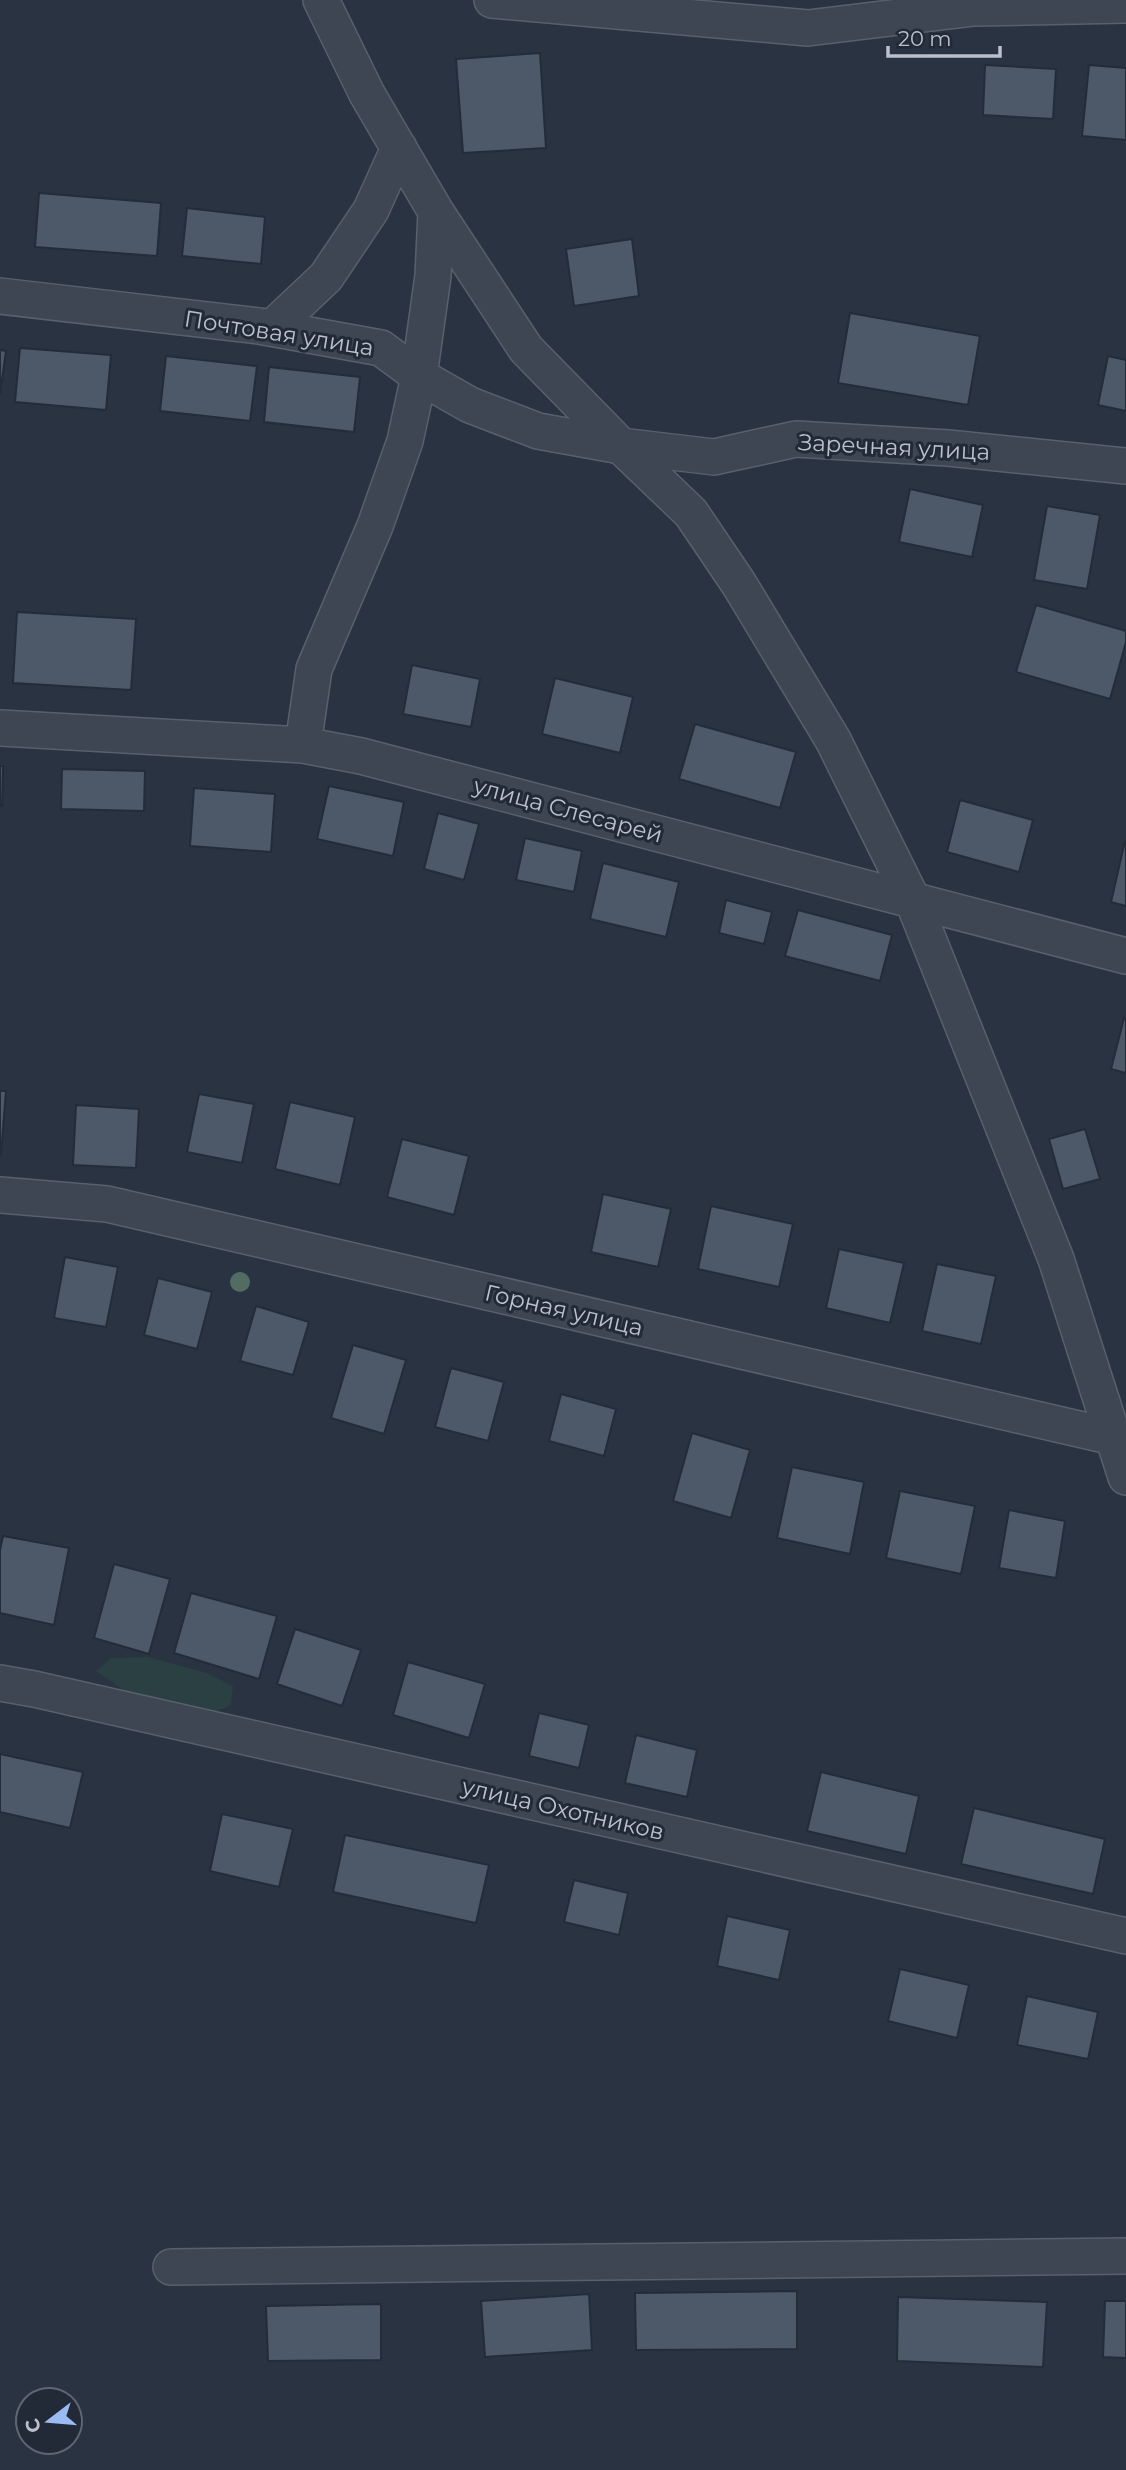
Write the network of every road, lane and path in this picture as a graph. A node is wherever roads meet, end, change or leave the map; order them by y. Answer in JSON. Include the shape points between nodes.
{"nodes":[{"id":1,"x":321,"y":0,"type":"edge"},
{"id":2,"x":492,"y":0,"type":"edge"},
{"id":3,"x":975,"y":4,"type":"edge"},
{"id":4,"x":1126,"y":5,"type":"edge"},
{"id":5,"x":399,"y":148,"type":"junction"},
{"id":6,"x":436,"y":212,"type":"junction"},
{"id":7,"x":0,"y":296,"type":"edge"},
{"id":8,"x":272,"y":328,"type":"junction"},
{"id":9,"x":419,"y":376,"type":"junction"},
{"id":10,"x":621,"y":446,"type":"junction"},
{"id":11,"x":1126,"y":466,"type":"edge"},
{"id":12,"x":0,"y":728,"type":"edge"},
{"id":13,"x":303,"y":744,"type":"junction"},
{"id":14,"x":913,"y":901,"type":"junction"},
{"id":15,"x":1126,"y":956,"type":"edge"},
{"id":16,"x":0,"y":1195,"type":"edge"},
{"id":17,"x":1120,"y":1439,"type":"edge"},
{"id":18,"x":1126,"y":1477,"type":"edge"},
{"id":19,"x":0,"y":1683,"type":"edge"},
{"id":20,"x":1126,"y":1937,"type":"edge"},
{"id":21,"x":1126,"y":2256,"type":"edge"},
{"id":22,"x":172,"y":2267,"type":"dead end"}],
"edges":[{"from":1,"to":5,"type":"street"},
{"from":2,"to":3,"type":"street","via":[[808,28]]},
{"from":3,"to":4,"type":"street"},
{"from":5,"to":6,"type":"street"},
{"from":5,"to":8,"type":"street","via":[[371,210],[326,276]]},
{"from":6,"to":9,"type":"street","via":[[433,276]]},
{"from":6,"to":10,"type":"street","via":[[526,349]]},
{"from":7,"to":8,"type":"street","name":"Почтовая улица"},
{"from":8,"to":9,"type":"street","name":"Почтовая улица","via":[[381,348]]},
{"from":9,"to":10,"type":"street","name":"Почтовая улица","via":[[470,405],[538,431]]},
{"from":9,"to":13,"type":"street","via":[[405,441],[375,526],[314,669]]},
{"from":10,"to":11,"type":"street","name":"Заречная улица","via":[[714,457],[796,439]]},
{"from":10,"to":14,"type":"street","via":[[691,513],[739,584],[833,740]]},
{"from":12,"to":13,"type":"street","name":"улица Слесарей"},
{"from":13,"to":14,"type":"street","name":"улица Слесарей"},
{"from":14,"to":15,"type":"street","name":"улица Слесарей"},
{"from":14,"to":17,"type":"street","via":[[1056,1259]]},
{"from":16,"to":17,"type":"street","name":"Горная улица","via":[[107,1204]]},
{"from":17,"to":18,"type":"street"},
{"from":19,"to":20,"type":"street","name":"улица Охотников"},
{"from":21,"to":22,"type":"street"}]}
